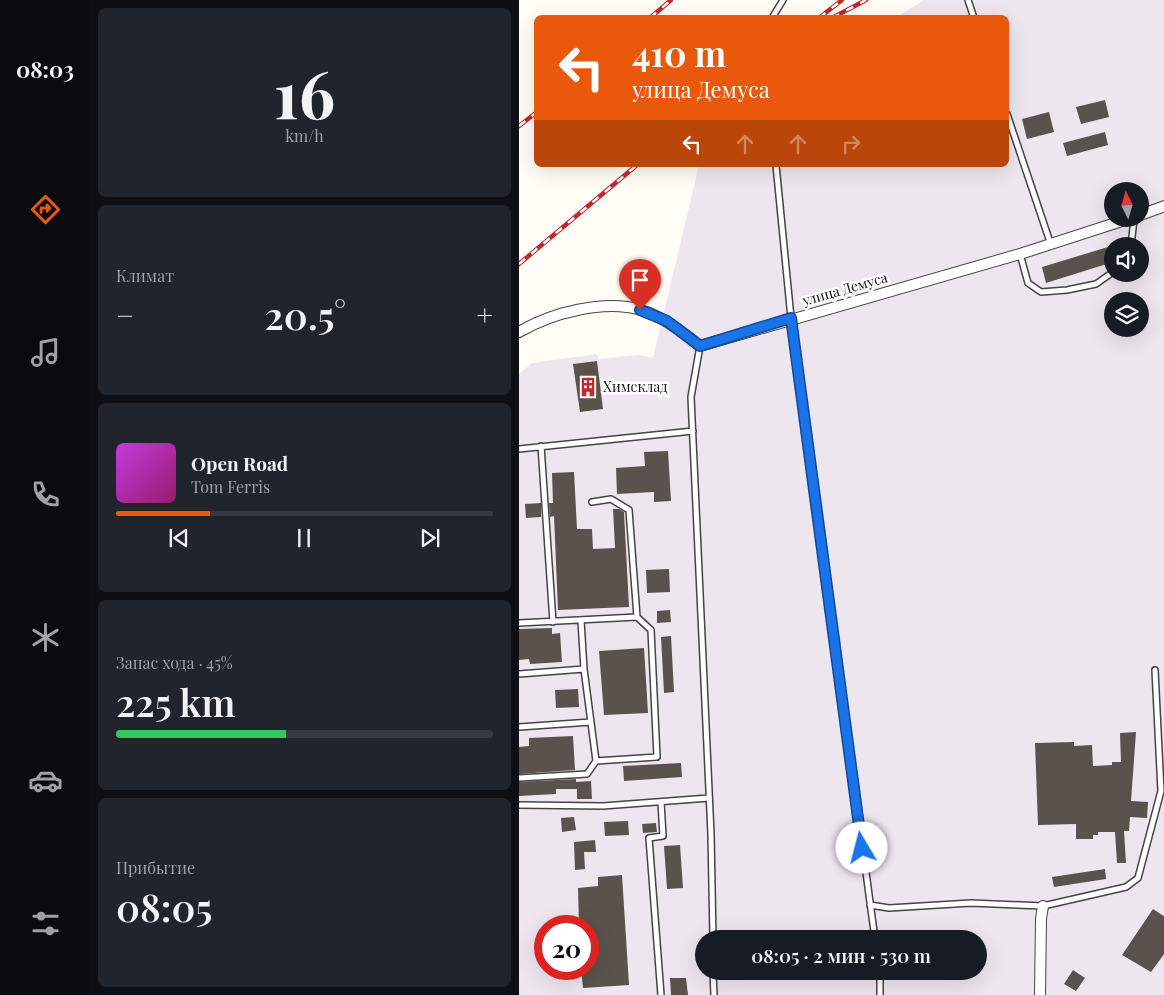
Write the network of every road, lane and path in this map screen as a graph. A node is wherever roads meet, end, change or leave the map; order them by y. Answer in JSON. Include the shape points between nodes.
{"nodes":[{"id":1,"x":783,"y":0,"type":"edge"},
{"id":2,"x":968,"y":0,"type":"edge"},
{"id":3,"x":774,"y":15,"type":"edge"},
{"id":4,"x":973,"y":15,"type":"edge"},
{"id":5,"x":1009,"y":120,"type":"edge"},
{"id":6,"x":776,"y":167,"type":"edge"},
{"id":7,"x":1164,"y":206,"type":"edge"},
{"id":8,"x":1149,"y":212,"type":"edge"},
{"id":9,"x":1104,"y":227,"type":"edge"},
{"id":10,"x":1051,"y":245,"type":"junction"},
{"id":11,"x":1020,"y":254,"type":"junction"},
{"id":12,"x":1104,"y":278,"type":"edge"},
{"id":13,"x":791,"y":318,"type":"junction"},
{"id":14,"x":519,"y":332,"type":"edge"},
{"id":15,"x":700,"y":346,"type":"junction"},
{"id":16,"x":693,"y":431,"type":"junction"},
{"id":17,"x":541,"y":446,"type":"junction"},
{"id":18,"x":519,"y":449,"type":"edge"},
{"id":19,"x":592,"y":502,"type":"dead end"},
{"id":20,"x":637,"y":617,"type":"junction"},
{"id":21,"x":581,"y":620,"type":"junction"},
{"id":22,"x":553,"y":622,"type":"junction"},
{"id":23,"x":519,"y":623,"type":"edge"},
{"id":24,"x":584,"y":669,"type":"junction"},
{"id":25,"x":1155,"y":670,"type":"dead end"},
{"id":26,"x":519,"y":674,"type":"edge"},
{"id":27,"x":591,"y":722,"type":"junction"},
{"id":28,"x":519,"y":727,"type":"edge"},
{"id":29,"x":596,"y":761,"type":"junction"},
{"id":30,"x":519,"y":778,"type":"edge"},
{"id":31,"x":709,"y":798,"type":"junction"},
{"id":32,"x":661,"y":802,"type":"junction"},
{"id":33,"x":519,"y":805,"type":"edge"},
{"id":34,"x":870,"y":905,"type":"junction"},
{"id":35,"x":1043,"y":906,"type":"junction"},
{"id":36,"x":713,"y":930,"type":"edge"},
{"id":37,"x":874,"y":930,"type":"edge"},
{"id":38,"x":713,"y":980,"type":"edge"},
{"id":39,"x":880,"y":980,"type":"edge"},
{"id":40,"x":661,"y":995,"type":"edge"},
{"id":41,"x":714,"y":995,"type":"edge"},
{"id":42,"x":880,"y":995,"type":"edge"},
{"id":43,"x":1040,"y":995,"type":"edge"}],
"edges":[{"from":1,"to":3,"type":"lane"},
{"from":2,"to":4,"type":"lane"},
{"from":5,"to":10,"type":"lane"},
{"from":6,"to":13,"type":"lane"},
{"from":7,"to":8,"type":"street"},
{"from":9,"to":10,"type":"street","name":"улица Демуса"},
{"from":10,"to":11,"type":"street","name":"улица Демуса"},
{"from":11,"to":12,"type":"lane","via":[[1029,283],[1041,292],[1096,284]]},
{"from":11,"to":13,"type":"street","name":"улица Демуса"},
{"from":13,"to":15,"type":"street","name":"улица Демуса"},
{"from":13,"to":34,"type":"lane"},
{"from":14,"to":15,"type":"street","via":[[540,319],[568,312],[586,308],[619,308],[640,310],[667,321]]},
{"from":15,"to":16,"type":"lane","via":[[691,397]]},
{"from":16,"to":17,"type":"lane"},
{"from":16,"to":31,"type":"lane"},
{"from":17,"to":18,"type":"lane"},
{"from":17,"to":22,"type":"lane"},
{"from":19,"to":20,"type":"lane","via":[[611,499],[629,510]]},
{"from":20,"to":21,"type":"lane"},
{"from":20,"to":29,"type":"lane","via":[[651,630],[657,757]]},
{"from":21,"to":22,"type":"lane"},
{"from":21,"to":24,"type":"lane"},
{"from":22,"to":23,"type":"lane"},
{"from":24,"to":26,"type":"lane"},
{"from":24,"to":27,"type":"lane"},
{"from":25,"to":35,"type":"lane","via":[[1161,790],[1138,878],[1125,887]]},
{"from":27,"to":28,"type":"lane"},
{"from":27,"to":29,"type":"lane"},
{"from":29,"to":30,"type":"lane","via":[[587,774]]},
{"from":31,"to":32,"type":"lane"},
{"from":31,"to":36,"type":"lane"},
{"from":32,"to":33,"type":"lane","via":[[603,806]]},
{"from":32,"to":40,"type":"lane","via":[[663,836],[649,838]]},
{"from":34,"to":35,"type":"lane","via":[[889,908],[971,903]]},
{"from":34,"to":37,"type":"lane"},
{"from":35,"to":43,"type":"street"},
{"from":38,"to":41,"type":"lane"},
{"from":39,"to":42,"type":"lane"}]}
